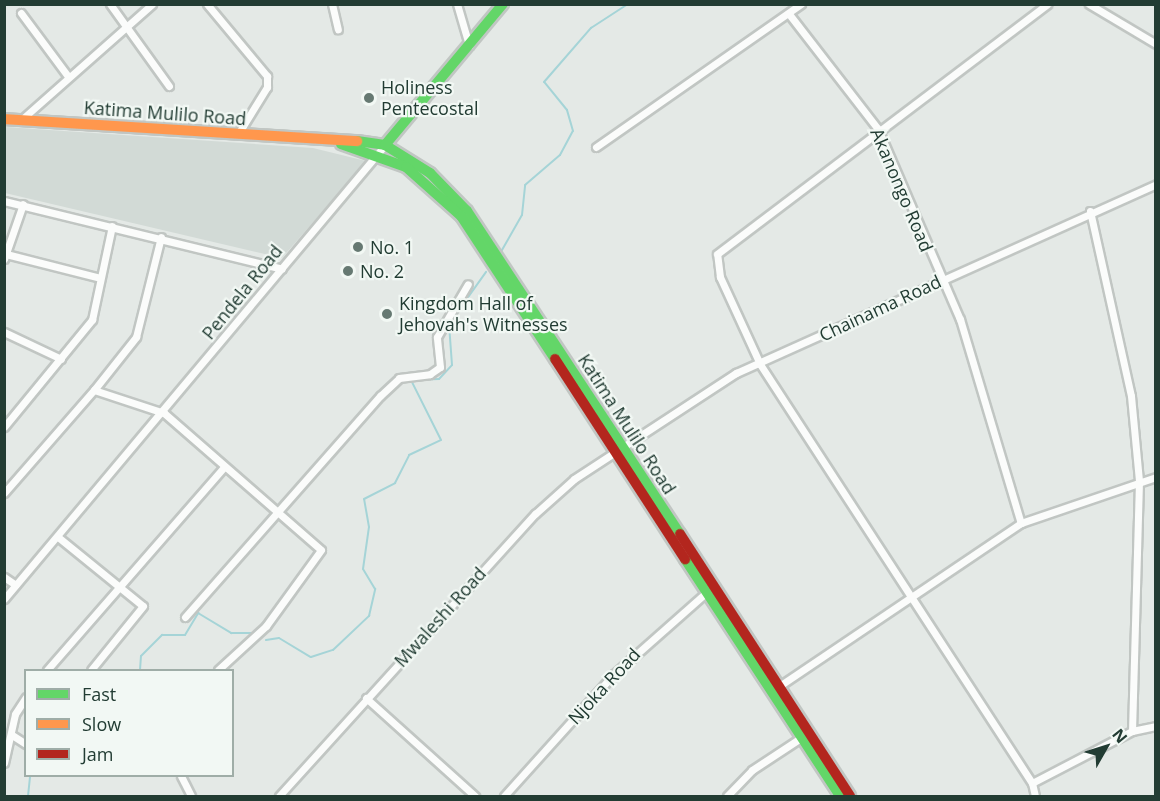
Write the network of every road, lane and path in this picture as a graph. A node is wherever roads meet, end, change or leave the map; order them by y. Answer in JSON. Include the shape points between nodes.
{"nodes":[{"id":1,"x":110,"y":4,"type":"edge"},
{"id":2,"x":152,"y":4,"type":"edge"},
{"id":3,"x":207,"y":4,"type":"edge"},
{"id":4,"x":332,"y":4,"type":"edge"},
{"id":5,"x":457,"y":4,"type":"edge"},
{"id":6,"x":503,"y":4,"type":"edge"},
{"id":7,"x":801,"y":4,"type":"edge"},
{"id":8,"x":1047,"y":4,"type":"edge"},
{"id":9,"x":1089,"y":4,"type":"edge"},
{"id":10,"x":21,"y":13,"type":"dead end"},
{"id":11,"x":789,"y":15,"type":"junction"},
{"id":12,"x":127,"y":26,"type":"junction"},
{"id":13,"x":338,"y":29,"type":"dead end"},
{"id":14,"x":469,"y":45,"type":"junction"},
{"id":15,"x":1155,"y":45,"type":"edge"},
{"id":16,"x":67,"y":75,"type":"junction"},
{"id":17,"x":169,"y":86,"type":"dead end"},
{"id":18,"x":4,"y":119,"type":"edge"},
{"id":19,"x":21,"y":120,"type":"junction"},
{"id":20,"x":878,"y":129,"type":"junction"},
{"id":21,"x":237,"y":135,"type":"junction"},
{"id":22,"x":596,"y":147,"type":"dead end"},
{"id":23,"x":382,"y":150,"type":"junction"},
{"id":24,"x":1155,"y":184,"type":"edge"},
{"id":25,"x":4,"y":201,"type":"edge"},
{"id":26,"x":23,"y":204,"type":"junction"},
{"id":27,"x":1090,"y":211,"type":"junction"},
{"id":28,"x":112,"y":226,"type":"junction"},
{"id":29,"x":161,"y":237,"type":"junction"},
{"id":30,"x":8,"y":239,"type":"edge"},
{"id":31,"x":5,"y":257,"type":"edge"},
{"id":32,"x":282,"y":269,"type":"junction"},
{"id":33,"x":100,"y":278,"type":"junction"},
{"id":34,"x":940,"y":279,"type":"junction"},
{"id":35,"x":468,"y":284,"type":"dead end"},
{"id":36,"x":4,"y":332,"type":"edge"},
{"id":37,"x":61,"y":359,"type":"junction"},
{"id":38,"x":760,"y":364,"type":"junction"},
{"id":39,"x":94,"y":390,"type":"junction"},
{"id":40,"x":164,"y":413,"type":"junction"},
{"id":41,"x":4,"y":427,"type":"edge"},
{"id":42,"x":618,"y":449,"type":"junction"},
{"id":43,"x":223,"y":468,"type":"junction"},
{"id":44,"x":1155,"y":477,"type":"edge"},
{"id":45,"x":1139,"y":481,"type":"junction"},
{"id":46,"x":4,"y":493,"type":"edge"},
{"id":47,"x":275,"y":513,"type":"junction"},
{"id":48,"x":1021,"y":524,"type":"junction"},
{"id":49,"x":58,"y":537,"type":"junction"},
{"id":50,"x":4,"y":577,"type":"edge"},
{"id":51,"x":16,"y":585,"type":"junction"},
{"id":52,"x":117,"y":586,"type":"junction"},
{"id":53,"x":710,"y":589,"type":"junction"},
{"id":54,"x":913,"y":598,"type":"junction"},
{"id":55,"x":4,"y":599,"type":"edge"},
{"id":56,"x":185,"y":617,"type":"dead end"},
{"id":57,"x":48,"y":669,"type":"edge"},
{"id":58,"x":92,"y":669,"type":"edge"},
{"id":59,"x":219,"y":669,"type":"edge"},
{"id":60,"x":777,"y":688,"type":"junction"},
{"id":61,"x":366,"y":698,"type":"junction"},
{"id":62,"x":24,"y":702,"type":"edge"},
{"id":63,"x":1155,"y":726,"type":"edge"},
{"id":64,"x":1132,"y":731,"type":"junction"},
{"id":65,"x":12,"y":735,"type":"junction"},
{"id":66,"x":802,"y":736,"type":"junction"},
{"id":67,"x":24,"y":743,"type":"edge"},
{"id":68,"x":4,"y":763,"type":"edge"},
{"id":69,"x":182,"y":777,"type":"edge"},
{"id":70,"x":1032,"y":783,"type":"junction"},
{"id":71,"x":191,"y":796,"type":"edge"},
{"id":72,"x":279,"y":796,"type":"edge"},
{"id":73,"x":475,"y":796,"type":"edge"},
{"id":74,"x":504,"y":796,"type":"edge"},
{"id":75,"x":727,"y":796,"type":"edge"},
{"id":76,"x":840,"y":796,"type":"edge"},
{"id":77,"x":850,"y":796,"type":"edge"},
{"id":78,"x":1035,"y":796,"type":"edge"}],
"edges":[{"from":1,"to":12,"type":"street"},
{"from":2,"to":12,"type":"street"},
{"from":3,"to":21,"type":"street","via":[[267,76],[267,87]]},
{"from":4,"to":13,"type":"street"},
{"from":5,"to":14,"type":"street"},
{"from":6,"to":14,"type":"main road","name":"Pendela Road"},
{"from":7,"to":11,"type":"street"},
{"from":8,"to":20,"type":"street"},
{"from":9,"to":15,"type":"street"},
{"from":10,"to":16,"type":"street"},
{"from":11,"to":20,"type":"street","name":"Akanongo Road"},
{"from":11,"to":22,"type":"street"},
{"from":12,"to":16,"type":"street"},
{"from":12,"to":17,"type":"street"},
{"from":14,"to":23,"type":"main road","name":"Pendela Road"},
{"from":16,"to":19,"type":"street"},
{"from":18,"to":19,"type":"main road","name":"Katima Mulilo Road"},
{"from":19,"to":21,"type":"main road","name":"Katima Mulilo Road"},
{"from":20,"to":34,"type":"street","name":"Akanongo Road"},
{"from":20,"to":38,"type":"street","via":[[717,254],[720,277]]},
{"from":21,"to":23,"type":"main road","name":"Katima Mulilo Road","via":[[324,138]]},
{"from":23,"to":32,"type":"street","name":"Pendela Road"},
{"from":23,"to":42,"type":"main road","name":"Katima Mulilo Road","via":[[430,173],[467,211]]},
{"from":24,"to":27,"type":"street","name":"Chainama Road"},
{"from":25,"to":26,"type":"street"},
{"from":26,"to":28,"type":"street"},
{"from":26,"to":30,"type":"street"},
{"from":27,"to":34,"type":"street","name":"Chainama Road"},
{"from":27,"to":45,"type":"street","via":[[1131,396]]},
{"from":28,"to":29,"type":"street"},
{"from":28,"to":33,"type":"street"},
{"from":29,"to":32,"type":"street"},
{"from":29,"to":39,"type":"street","via":[[135,338]]},
{"from":30,"to":31,"type":"street"},
{"from":31,"to":33,"type":"street"},
{"from":32,"to":40,"type":"street","name":"Pendela Road"},
{"from":33,"to":37,"type":"street","via":[[92,320]]},
{"from":34,"to":38,"type":"street","name":"Chainama Road"},
{"from":34,"to":48,"type":"street","name":"Akanongo Road","via":[[960,319]]},
{"from":35,"to":47,"type":"street","via":[[437,337],[440,367],[430,374],[399,378]]},
{"from":36,"to":37,"type":"street"},
{"from":37,"to":41,"type":"street"},
{"from":38,"to":42,"type":"street","name":"Chainama Road","via":[[708,389]]},
{"from":38,"to":54,"type":"street"},
{"from":39,"to":40,"type":"street"},
{"from":39,"to":46,"type":"street"},
{"from":40,"to":43,"type":"street"},
{"from":40,"to":49,"type":"street","name":"Pendela Road"},
{"from":42,"to":53,"type":"main road","name":"Katima Mulilo Road"},
{"from":42,"to":61,"type":"street","name":"Mwaleshi Road","via":[[535,514]]},
{"from":43,"to":47,"type":"street"},
{"from":43,"to":52,"type":"street"},
{"from":44,"to":45,"type":"street"},
{"from":45,"to":48,"type":"street"},
{"from":45,"to":64,"type":"street"},
{"from":47,"to":56,"type":"street"},
{"from":47,"to":59,"type":"street","via":[[311,539],[321,550],[319,557],[266,626]]},
{"from":48,"to":54,"type":"street"},
{"from":49,"to":51,"type":"street","name":"Pendela Road"},
{"from":49,"to":52,"type":"street"},
{"from":50,"to":51,"type":"street"},
{"from":51,"to":55,"type":"street","name":"Pendela Road"},
{"from":52,"to":57,"type":"street"},
{"from":52,"to":58,"type":"street","via":[[143,606]]},
{"from":53,"to":60,"type":"main road","name":"Katima Mulilo Road"},
{"from":53,"to":74,"type":"street","name":"Njoka Road","via":[[614,674]]},
{"from":54,"to":60,"type":"street"},
{"from":54,"to":70,"type":"street"},
{"from":60,"to":66,"type":"main road","name":"Katima Mulilo Road"},
{"from":60,"to":77,"type":"main road","name":"Katima Mulilo Road"},
{"from":61,"to":72,"type":"street","name":"Mwaleshi Road"},
{"from":61,"to":73,"type":"street"},
{"from":62,"to":65,"type":"street"},
{"from":63,"to":64,"type":"street"},
{"from":64,"to":70,"type":"street"},
{"from":65,"to":67,"type":"street"},
{"from":65,"to":68,"type":"street"},
{"from":66,"to":75,"type":"street","via":[[752,770]]},
{"from":66,"to":76,"type":"main road","name":"Katima Mulilo Road"},
{"from":69,"to":71,"type":"street"},
{"from":70,"to":78,"type":"street"}]}
